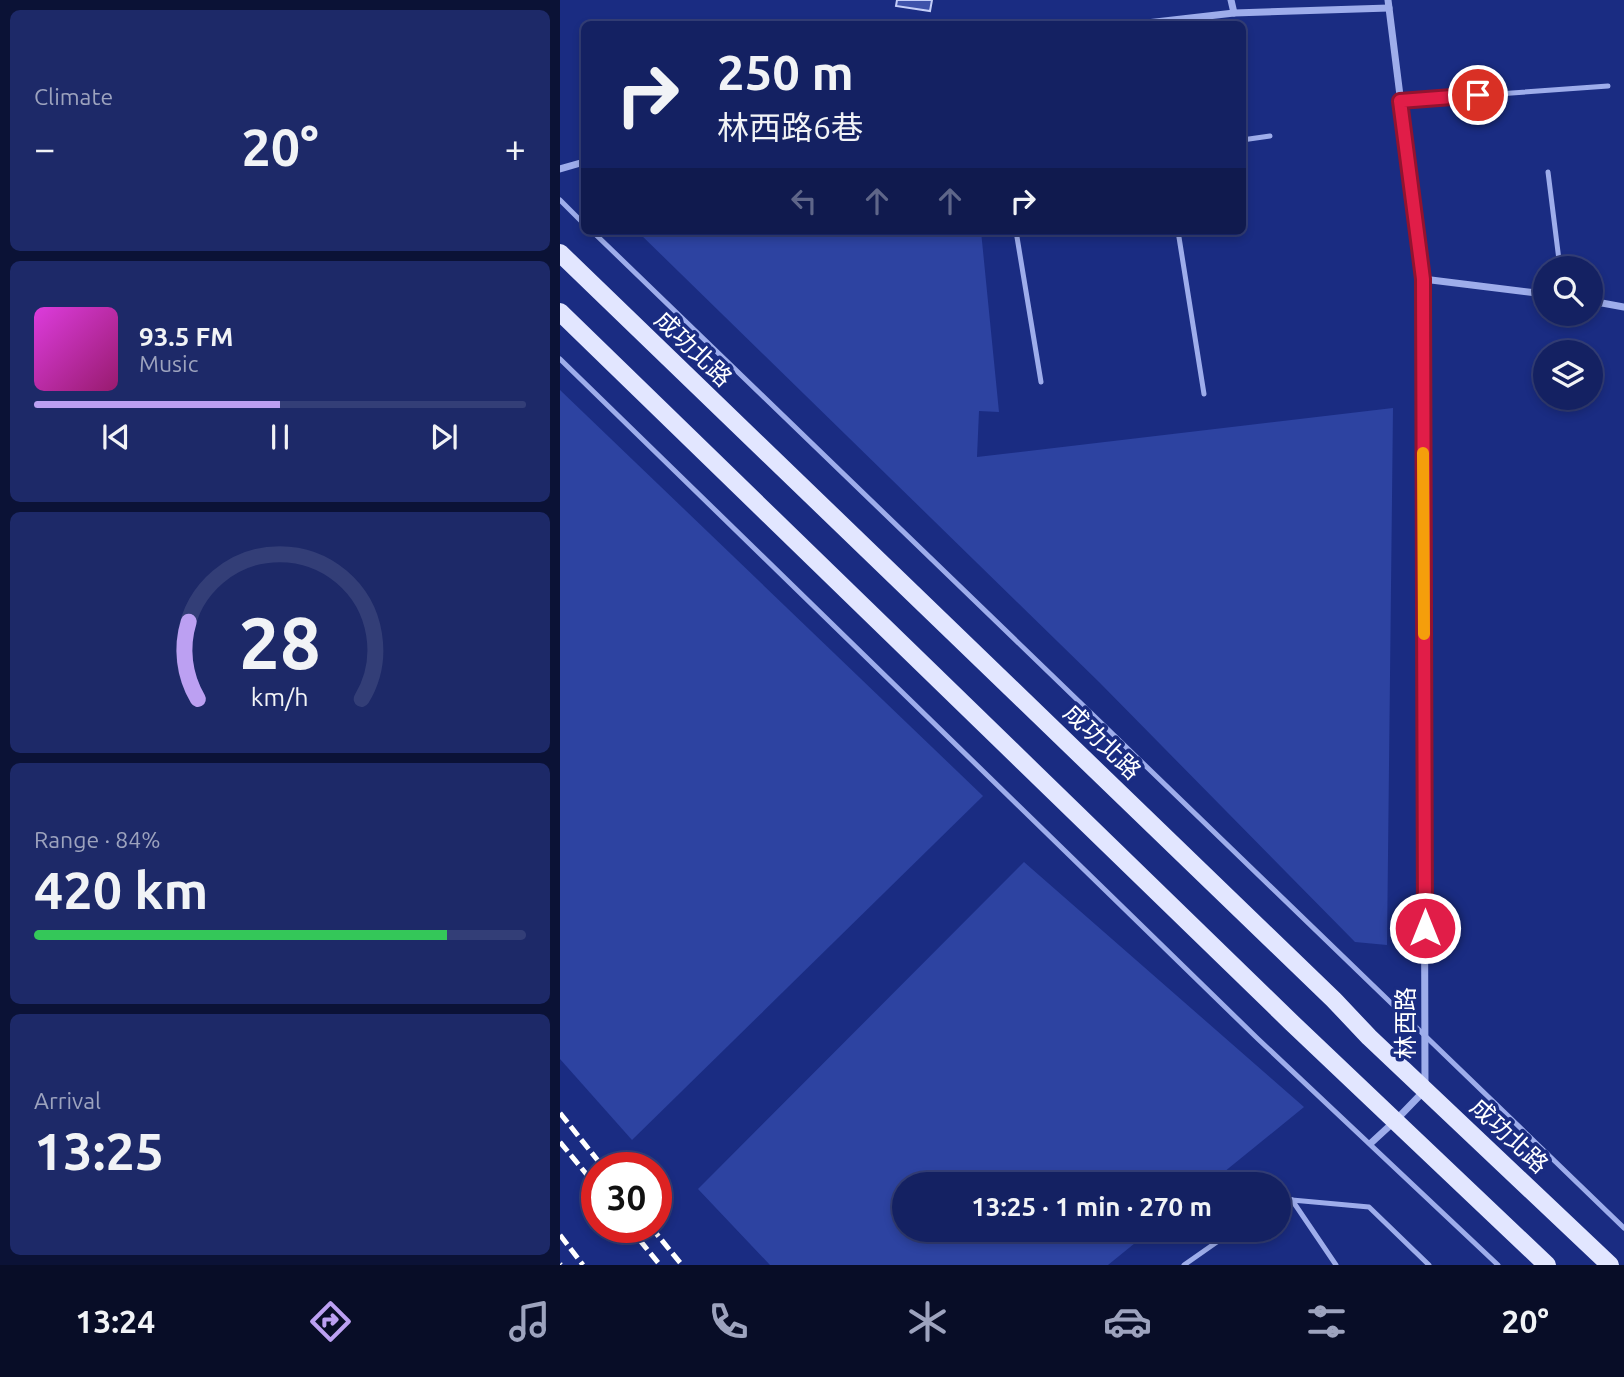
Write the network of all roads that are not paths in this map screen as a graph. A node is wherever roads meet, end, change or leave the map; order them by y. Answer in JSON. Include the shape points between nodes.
{"nodes":[{"id":1,"x":1231,"y":0,"type":"edge"},
{"id":2,"x":1388,"y":4,"type":"edge"},
{"id":3,"x":1234,"y":13,"type":"junction"},
{"id":4,"x":1178,"y":21,"type":"edge"},
{"id":5,"x":1608,"y":86,"type":"dead end"},
{"id":6,"x":1400,"y":101,"type":"junction"},
{"id":7,"x":1270,"y":136,"type":"dead end"},
{"id":8,"x":1246,"y":139,"type":"edge"},
{"id":9,"x":581,"y":163,"type":"edge"},
{"id":10,"x":560,"y":169,"type":"edge"},
{"id":11,"x":1548,"y":172,"type":"dead end"},
{"id":12,"x":560,"y":200,"type":"edge"},
{"id":13,"x":581,"y":221,"type":"edge"},
{"id":14,"x":596,"y":235,"type":"edge"},
{"id":15,"x":1017,"y":235,"type":"edge"},
{"id":16,"x":1179,"y":235,"type":"edge"},
{"id":17,"x":560,"y":254,"type":"edge"},
{"id":18,"x":1558,"y":256,"type":"edge"},
{"id":19,"x":1423,"y":279,"type":"junction"},
{"id":20,"x":1533,"y":293,"type":"edge"},
{"id":21,"x":1603,"y":303,"type":"edge"},
{"id":22,"x":1624,"y":307,"type":"edge"},
{"id":23,"x":560,"y":312,"type":"edge"},
{"id":24,"x":560,"y":359,"type":"edge"},
{"id":25,"x":1041,"y":382,"type":"dead end"},
{"id":26,"x":1204,"y":394,"type":"dead end"},
{"id":27,"x":1425,"y":1036,"type":"junction"},
{"id":28,"x":1425,"y":1090,"type":"junction"},
{"id":29,"x":1396,"y":1121,"type":"junction"},
{"id":30,"x":1371,"y":1143,"type":"junction"},
{"id":31,"x":1292,"y":1200,"type":"joint"},
{"id":32,"x":1624,"y":1228,"type":"edge"},
{"id":33,"x":1217,"y":1242,"type":"edge"},
{"id":34,"x":1184,"y":1265,"type":"edge"},
{"id":35,"x":1336,"y":1265,"type":"edge"},
{"id":36,"x":1429,"y":1265,"type":"edge"},
{"id":37,"x":1498,"y":1265,"type":"edge"},
{"id":38,"x":1548,"y":1265,"type":"edge"},
{"id":39,"x":1610,"y":1265,"type":"edge"}],
"edges":[{"from":1,"to":3,"type":"street"},
{"from":2,"to":3,"type":"street"},
{"from":2,"to":6,"type":"street","name":"林西路"},
{"from":3,"to":4,"type":"street"},
{"from":5,"to":6,"type":"lane"},
{"from":6,"to":19,"type":"street","name":"林西路"},
{"from":7,"to":8,"type":"lane"},
{"from":9,"to":10,"type":"street"},
{"from":11,"to":18,"type":"lane"},
{"from":12,"to":13,"type":"lane"},
{"from":14,"to":27,"type":"lane","name":"成功北路"},
{"from":15,"to":25,"type":"lane"},
{"from":16,"to":26,"type":"lane"},
{"from":17,"to":28,"type":"main road","name":"成功北路"},
{"from":19,"to":20,"type":"street"},
{"from":19,"to":27,"type":"street","name":"林西路"},
{"from":21,"to":22,"type":"street"},
{"from":23,"to":29,"type":"main road"},
{"from":24,"to":30,"type":"lane","via":[[1258,1039]]},
{"from":27,"to":28,"type":"street","name":"林西路"},
{"from":27,"to":32,"type":"lane","name":"成功北路"},
{"from":28,"to":29,"type":"street","name":"林西路"},
{"from":28,"to":39,"type":"main road","name":"成功北路"},
{"from":29,"to":30,"type":"street","name":"林西路"},
{"from":29,"to":38,"type":"main road"},
{"from":30,"to":37,"type":"lane"},
{"from":31,"to":35,"type":"lane"},
{"from":31,"to":36,"type":"lane","via":[[1369,1207]]},
{"from":33,"to":34,"type":"lane"}]}
